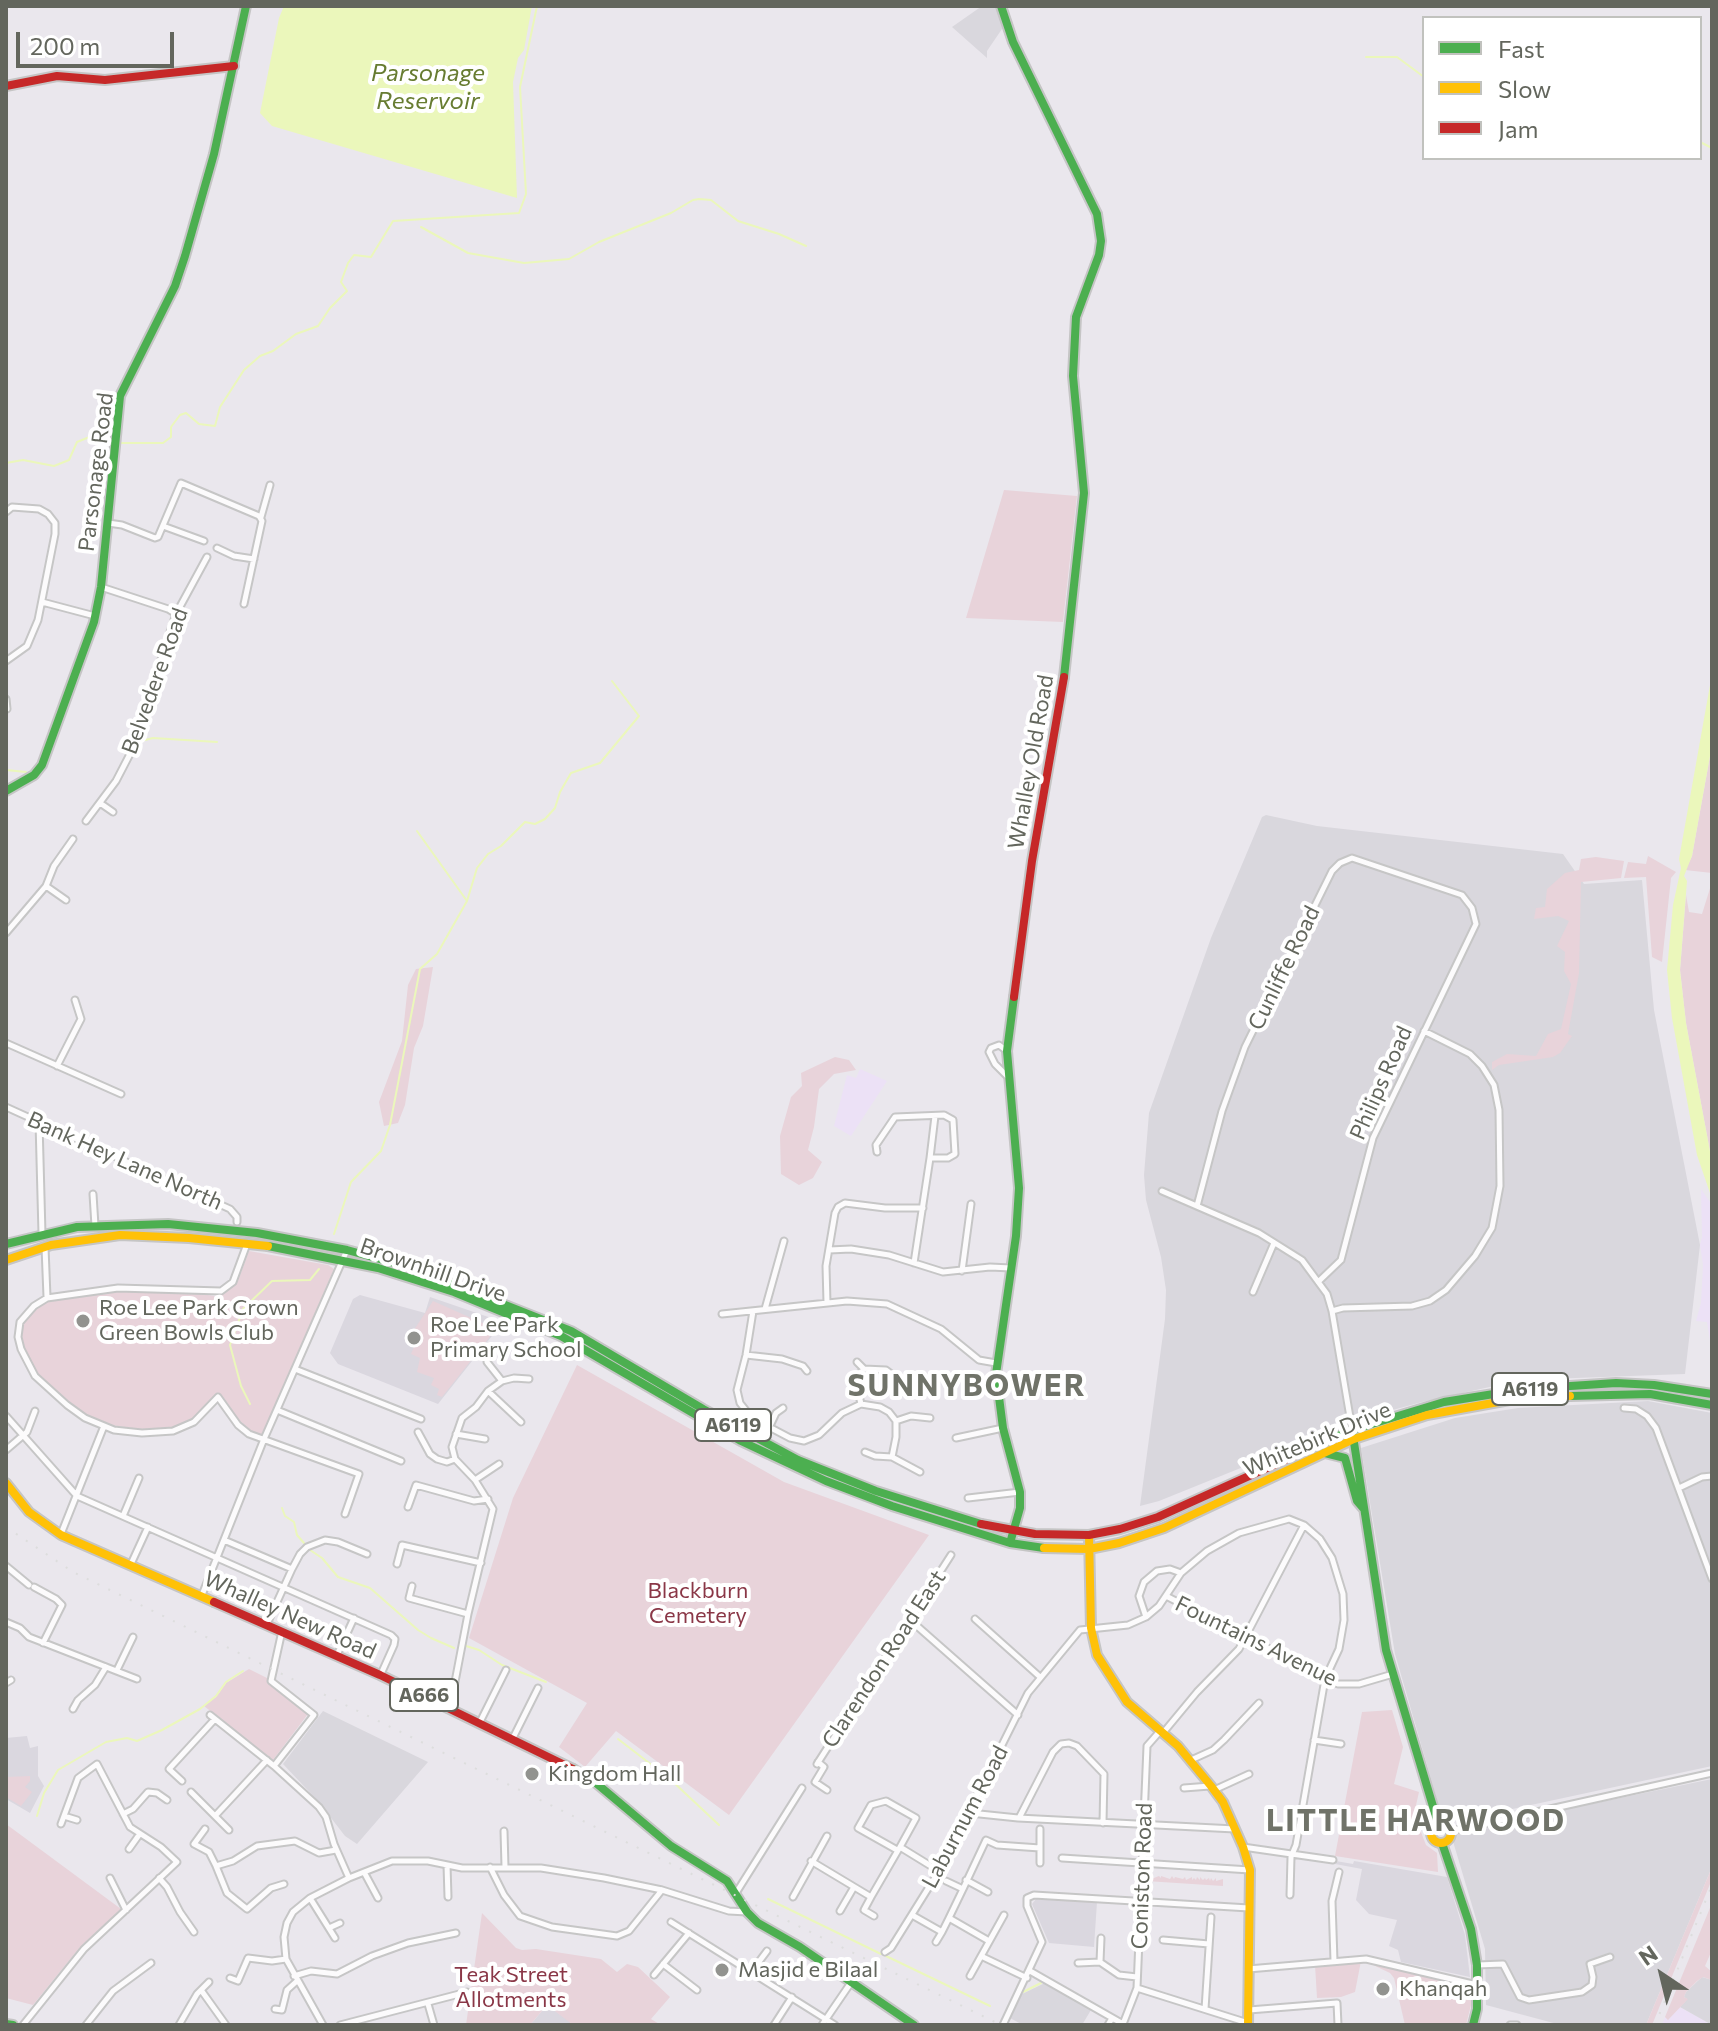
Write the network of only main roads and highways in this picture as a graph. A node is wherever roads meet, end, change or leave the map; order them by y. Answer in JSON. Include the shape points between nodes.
{"nodes":[{"id":1,"x":246,"y":6,"type":"edge"},
{"id":2,"x":1001,"y":6,"type":"edge"},
{"id":3,"x":234,"y":66,"type":"junction"},
{"id":4,"x":6,"y":86,"type":"edge"},
{"id":5,"x":6,"y":791,"type":"edge"},
{"id":6,"x":6,"y":1244,"type":"edge"},
{"id":7,"x":6,"y":1260,"type":"edge"},
{"id":8,"x":1712,"y":1394,"type":"edge"},
{"id":9,"x":1712,"y":1405,"type":"edge"},
{"id":10,"x":1353,"y":1434,"type":"junction"},
{"id":11,"x":1322,"y":1453,"type":"junction"},
{"id":12,"x":6,"y":1483,"type":"edge"},
{"id":13,"x":1364,"y":1510,"type":"junction"},
{"id":14,"x":1013,"y":1530,"type":"junction"},
{"id":15,"x":1089,"y":1535,"type":"junction"},
{"id":16,"x":1010,"y":1543,"type":"junction"},
{"id":17,"x":1089,"y":1549,"type":"junction"},
{"id":18,"x":1438,"y":1823,"type":"junction"},
{"id":19,"x":1442,"y":1843,"type":"junction"},
{"id":20,"x":6,"y":2024,"type":"edge"},
{"id":21,"x":1248,"y":2024,"type":"edge"},
{"id":22,"x":13,"y":2025,"type":"edge"},
{"id":23,"x":914,"y":2025,"type":"edge"},
{"id":24,"x":1473,"y":2025,"type":"edge"}],
"edges":[{"from":1,"to":3,"type":"main road","name":"Parsonage Road"},
{"from":2,"to":14,"type":"main road","name":"Whalley Old Road","via":[[1013,42],[1097,214],[1101,241],[1076,317],[1073,376],[1084,493],[1063,688],[1032,861],[1007,1051],[1018,1221],[996,1363],[1003,1428],[1020,1492]]},
{"from":3,"to":4,"type":"main road","via":[[105,80],[57,76]]},
{"from":3,"to":5,"type":"main road","name":"Parsonage Road","via":[[180,273],[120,396],[95,616],[42,765]]},
{"from":6,"to":14,"type":"main road","name":"Brownhill Drive","number":"A6119","via":[[95,1226],[168,1224],[235,1229],[409,1267],[571,1331],[808,1464],[903,1500]]},
{"from":7,"to":16,"type":"main road","name":"Brownhill Drive","number":"A6119","via":[[45,1246],[120,1235],[247,1243],[411,1277],[586,1349],[786,1463],[892,1506]]},
{"from":8,"to":10,"type":"main road","name":"Whitebirk Drive","number":"A6119","via":[[1616,1383],[1525,1389],[1444,1402]]},
{"from":9,"to":10,"type":"main road","name":"Whitebirk Drive","number":"A6119","via":[[1638,1393],[1515,1399]]},
{"from":10,"to":11,"type":"main road","name":"Whitebirk Drive","number":"A6119"},
{"from":10,"to":13,"type":"main road"},
{"from":10,"to":15,"type":"main road","name":"Whitebirk Drive","number":"A6119","via":[[1185,1506]]},
{"from":11,"to":13,"type":"main road","via":[[1345,1458]]},
{"from":11,"to":17,"type":"main road","name":"Whitebirk Drive","number":"A6119","via":[[1164,1528]]},
{"from":12,"to":23,"type":"main road","name":"Whalley New Road","number":"A666","via":[[29,1512],[61,1535],[337,1655],[596,1783],[671,1846],[715,1872],[758,1923]]},
{"from":13,"to":18,"type":"main road","via":[[1393,1674]]},
{"from":14,"to":15,"type":"main road","name":"Brownhill Drive","number":"A6119"},
{"from":14,"to":16,"type":"main road","name":"Whalley Old Road"},
{"from":15,"to":17,"type":"main road"},
{"from":16,"to":17,"type":"main road","name":"Brownhill Drive","number":"A6119"},
{"from":17,"to":21,"type":"main road","via":[[1097,1655],[1127,1702],[1191,1760],[1213,1788],[1243,1847],[1250,1870]]},
{"from":18,"to":19,"type":"main road","via":[[1430,1834]]},
{"from":18,"to":19,"type":"main road","via":[[1451,1831]]},
{"from":19,"to":24,"type":"main road","via":[[1471,1929],[1477,1965]]},
{"from":20,"to":22,"type":"main road"}]}
